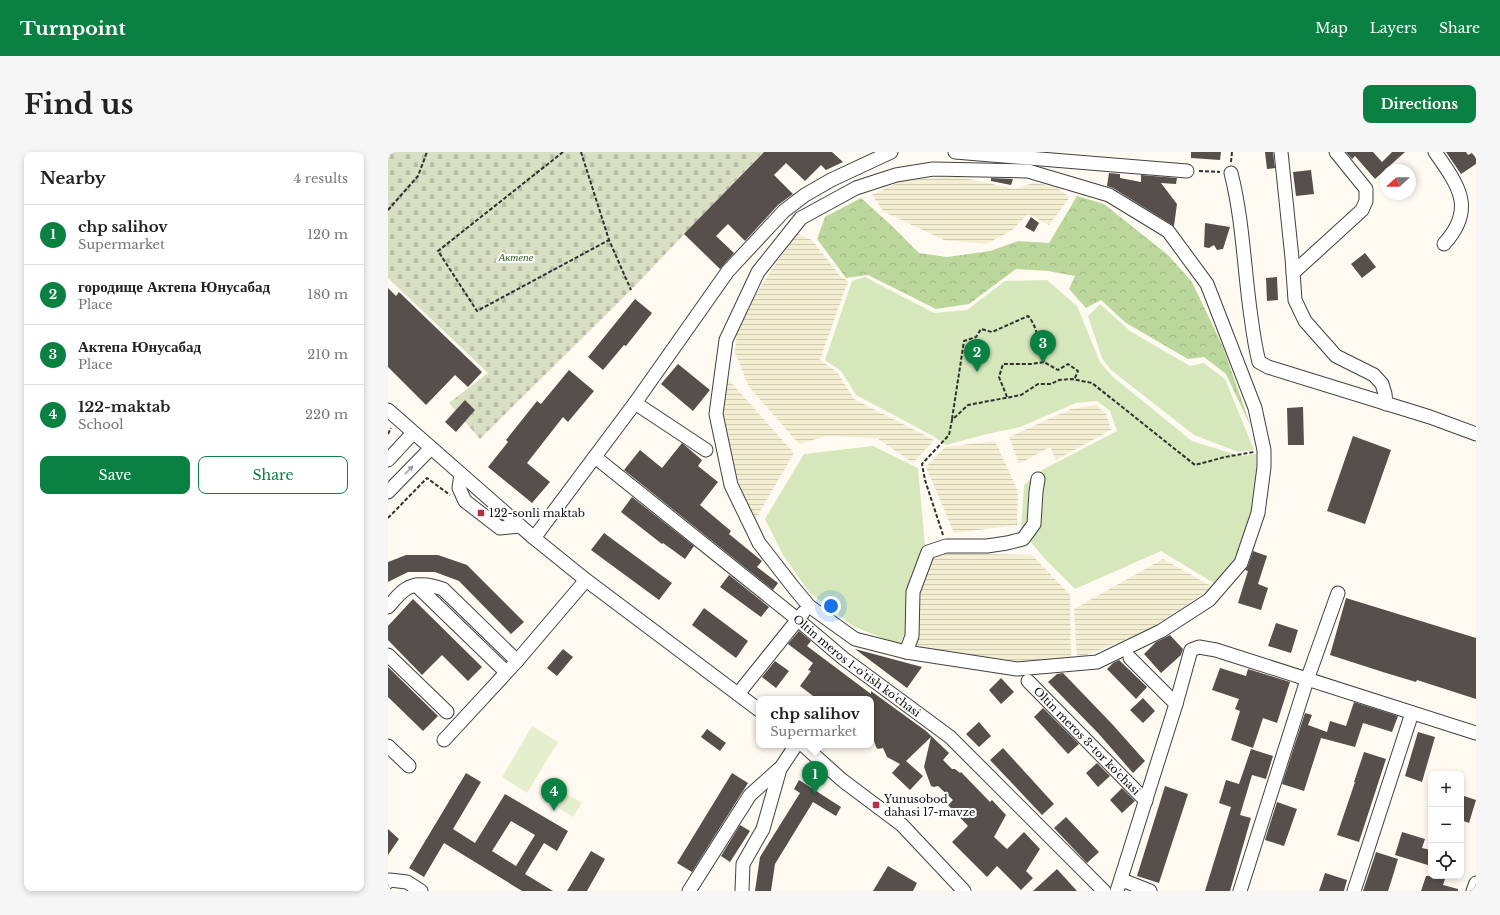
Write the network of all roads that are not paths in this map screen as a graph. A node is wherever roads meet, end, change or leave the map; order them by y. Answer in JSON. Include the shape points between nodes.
{"nodes":[{"id":1,"x":891,"y":152,"type":"edge"},
{"id":2,"x":955,"y":152,"type":"edge"},
{"id":3,"x":1281,"y":152,"type":"edge"},
{"id":4,"x":1336,"y":152,"type":"edge"},
{"id":5,"x":1435,"y":152,"type":"edge"},
{"id":6,"x":1187,"y":171,"type":"road end"},
{"id":7,"x":1231,"y":173,"type":"road end"},
{"id":8,"x":1444,"y":244,"type":"dead end"},
{"id":9,"x":1293,"y":273,"type":"junction"},
{"id":10,"x":635,"y":403,"type":"junction"},
{"id":11,"x":1386,"y":404,"type":"junction"},
{"id":12,"x":388,"y":410,"type":"edge"},
{"id":13,"x":413,"y":433,"type":"junction"},
{"id":14,"x":1476,"y":434,"type":"edge"},
{"id":15,"x":431,"y":448,"type":"junction"},
{"id":16,"x":706,"y":450,"type":"dead end"},
{"id":17,"x":595,"y":457,"type":"junction"},
{"id":18,"x":388,"y":460,"type":"edge"},
{"id":19,"x":1038,"y":479,"type":"dead end"},
{"id":20,"x":388,"y":492,"type":"edge"},
{"id":21,"x":534,"y":538,"type":"junction"},
{"id":22,"x":586,"y":580,"type":"junction"},
{"id":23,"x":416,"y":585,"type":"junction"},
{"id":24,"x":1338,"y":593,"type":"dead end"},
{"id":25,"x":809,"y":606,"type":"junction"},
{"id":26,"x":388,"y":607,"type":"edge"},
{"id":27,"x":797,"y":619,"type":"junction"},
{"id":28,"x":906,"y":652,"type":"junction"},
{"id":29,"x":388,"y":655,"type":"edge"},
{"id":30,"x":1130,"y":658,"type":"dead end"},
{"id":31,"x":517,"y":661,"type":"junction"},
{"id":32,"x":506,"y":672,"type":"junction"},
{"id":33,"x":1307,"y":680,"type":"junction"},
{"id":34,"x":1028,"y":681,"type":"dead end"},
{"id":35,"x":738,"y":694,"type":"junction"},
{"id":36,"x":1176,"y":704,"type":"junction"},
{"id":37,"x":756,"y":708,"type":"edge"},
{"id":38,"x":447,"y":712,"type":"dead end"},
{"id":39,"x":1412,"y":713,"type":"junction"},
{"id":40,"x":1476,"y":733,"type":"edge"},
{"id":41,"x":444,"y":740,"type":"dead end"},
{"id":42,"x":388,"y":746,"type":"edge"},
{"id":43,"x":794,"y":748,"type":"edge"},
{"id":44,"x":806,"y":748,"type":"edge"},
{"id":45,"x":409,"y":766,"type":"dead end"},
{"id":46,"x":780,"y":769,"type":"junction"},
{"id":47,"x":1146,"y":801,"type":"junction"},
{"id":48,"x":388,"y":882,"type":"edge"},
{"id":49,"x":1476,"y":883,"type":"edge"},
{"id":50,"x":1120,"y":886,"type":"edge"},
{"id":51,"x":421,"y":891,"type":"edge"},
{"id":52,"x":689,"y":891,"type":"edge"},
{"id":53,"x":742,"y":891,"type":"edge"},
{"id":54,"x":964,"y":891,"type":"edge"},
{"id":55,"x":1104,"y":891,"type":"edge"},
{"id":56,"x":1150,"y":891,"type":"edge"},
{"id":57,"x":1240,"y":891,"type":"edge"},
{"id":58,"x":1354,"y":891,"type":"edge"},
{"id":59,"x":1474,"y":891,"type":"edge"}],
"edges":[{"from":1,"to":10,"type":"street","via":[[832,180],[784,211],[728,271]]},
{"from":2,"to":6,"type":"street"},
{"from":3,"to":9,"type":"street"},
{"from":4,"to":9,"type":"street","via":[[1366,189],[1366,201],[1362,210]]},
{"from":5,"to":8,"type":"street","via":[[1462,188],[1466,198],[1463,223]]},
{"from":7,"to":11,"type":"street","via":[[1238,199],[1246,282],[1259,362]]},
{"from":9,"to":11,"type":"street","via":[[1295,300],[1305,321],[1336,356],[1374,375],[1382,384]]},
{"from":10,"to":16,"type":"street"},
{"from":10,"to":17,"type":"street"},
{"from":11,"to":14,"type":"street"},
{"from":12,"to":13,"type":"street"},
{"from":13,"to":15,"type":"street"},
{"from":13,"to":18,"type":"street"},
{"from":20,"to":15,"type":"street","one_way":true},
{"from":15,"to":21,"type":"street"},
{"from":17,"to":21,"type":"street"},
{"from":17,"to":27,"type":"street","name":"Oltin meros 1-o'tish ko'chasi"},
{"from":19,"to":28,"type":"street","via":[[1034,524],[1023,539],[987,546],[946,546],[928,552],[912,592],[912,636]]},
{"from":21,"to":22,"type":"street"},
{"from":22,"to":31,"type":"street"},
{"from":22,"to":35,"type":"street"},
{"from":23,"to":26,"type":"street","via":[[406,589]]},
{"from":23,"to":31,"type":"street","via":[[430,584],[443,588]]},
{"from":23,"to":32,"type":"street"},
{"from":24,"to":33,"type":"street"},
{"from":25,"to":27,"type":"street"},
{"from":25,"to":28,"type":"street","via":[[855,639]]},
{"from":25,"to":28,"type":"street","via":[[759,543],[731,485],[716,414],[726,340],[758,272],[801,218],[856,188],[896,175],[933,169],[1028,171],[1109,195],[1168,231],[1207,284],[1255,408],[1264,450],[1264,467],[1258,513],[1241,563],[1209,600],[1161,631],[1097,662],[1017,670]]},
{"from":27,"to":35,"type":"street"},
{"from":27,"to":55,"type":"street","name":"Oltin meros 1-o'tish ko'chasi","via":[[843,658],[950,737]]},
{"from":29,"to":38,"type":"street"},
{"from":30,"to":36,"type":"street"},
{"from":31,"to":32,"type":"street"},
{"from":32,"to":41,"type":"street"},
{"from":33,"to":36,"type":"street","via":[[1216,650],[1199,647],[1191,650]]},
{"from":33,"to":39,"type":"street"},
{"from":33,"to":57,"type":"street"},
{"from":34,"to":47,"type":"street","name":"Oltin meros 3-tor ko'chasi"},
{"from":35,"to":37,"type":"street"},
{"from":36,"to":47,"type":"street"},
{"from":39,"to":40,"type":"street"},
{"from":39,"to":58,"type":"street"},
{"from":42,"to":45,"type":"street"},
{"from":43,"to":46,"type":"street"},
{"from":44,"to":54,"type":"street","via":[[842,780],[902,825]]},
{"from":46,"to":52,"type":"street","via":[[750,795]]},
{"from":46,"to":53,"type":"street","via":[[763,829],[743,864]]},
{"from":47,"to":50,"type":"street"},
{"from":48,"to":51,"type":"street","via":[[407,882]]},
{"from":49,"to":59,"type":"street"},
{"from":50,"to":56,"type":"street"}]}
